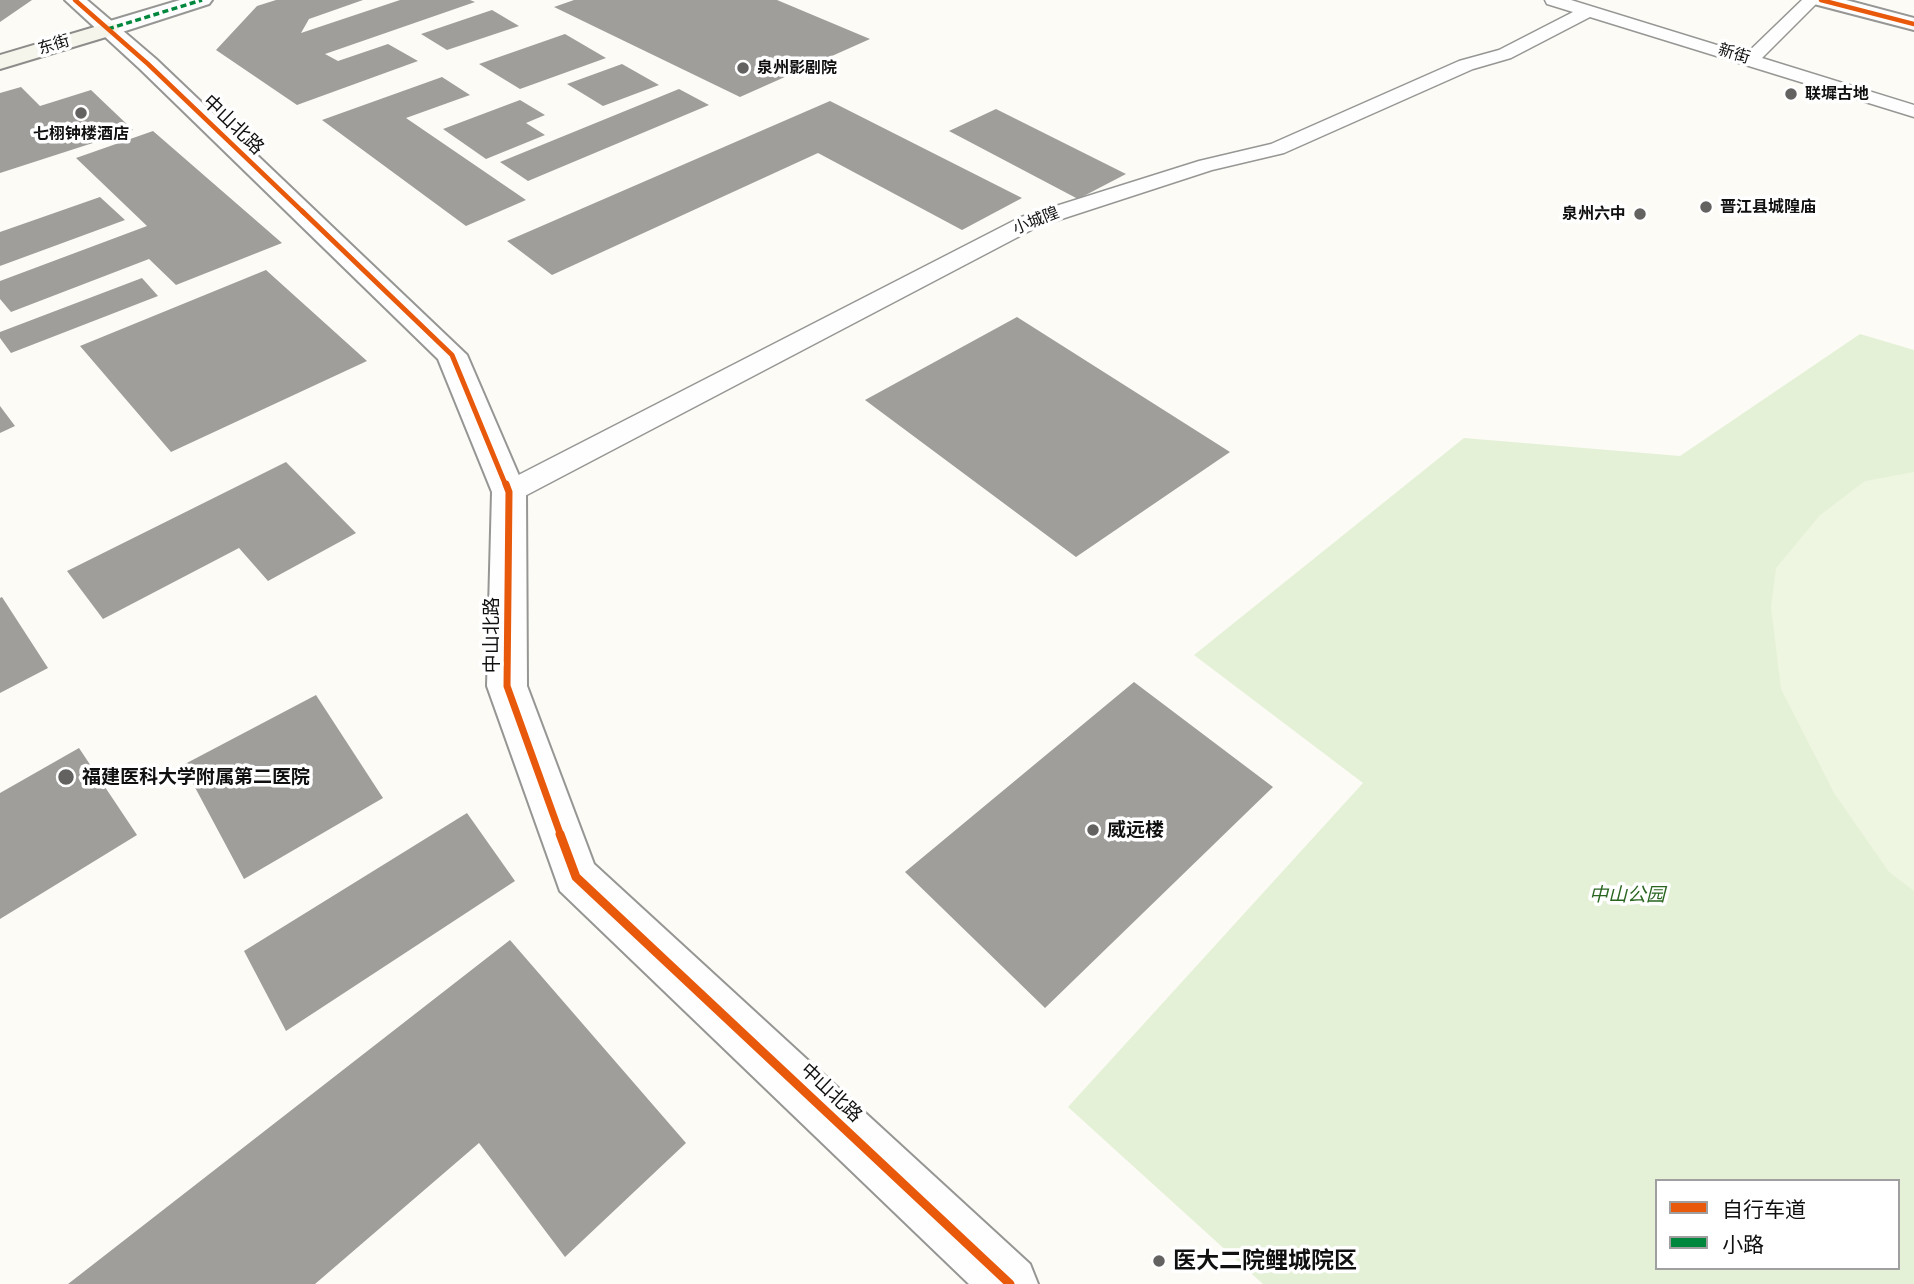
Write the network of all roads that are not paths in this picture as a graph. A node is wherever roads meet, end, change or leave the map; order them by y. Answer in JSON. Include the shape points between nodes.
{"nodes":[{"id":1,"x":75,"y":0,"type":"edge"},
{"id":2,"x":202,"y":0,"type":"edge"},
{"id":3,"x":1553,"y":0,"type":"edge"},
{"id":4,"x":1812,"y":0,"type":"edge"},
{"id":5,"x":1821,"y":0,"type":"edge"},
{"id":6,"x":1588,"y":10,"type":"junction"},
{"id":7,"x":1914,"y":24,"type":"edge"},
{"id":8,"x":108,"y":29,"type":"junction"},
{"id":9,"x":1751,"y":59,"type":"junction"},
{"id":10,"x":0,"y":62,"type":"edge"},
{"id":11,"x":1914,"y":111,"type":"edge"},
{"id":12,"x":509,"y":492,"type":"junction"},
{"id":13,"x":1010,"y":1284,"type":"edge"}],
"edges":[{"from":1,"to":8,"type":"street","name":"中山北路"},
{"from":2,"to":8,"type":"street"},
{"from":3,"to":6,"type":"lane","name":"新街"},
{"from":4,"to":9,"type":"lane"},
{"from":5,"to":7,"type":"street"},
{"from":6,"to":9,"type":"lane","name":"新街"},
{"from":6,"to":12,"type":"lane","name":"小城隍","via":[[1505,54],[1465,65],[1277,149],[1206,164],[1029,222]]},
{"from":8,"to":10,"type":"main road","name":"东街"},
{"from":8,"to":12,"type":"street","name":"中山北路","via":[[452,355]]},
{"from":9,"to":11,"type":"lane","name":"新街"},
{"from":12,"to":13,"type":"street","name":"中山北路","via":[[508,685],[576,877]]}]}
